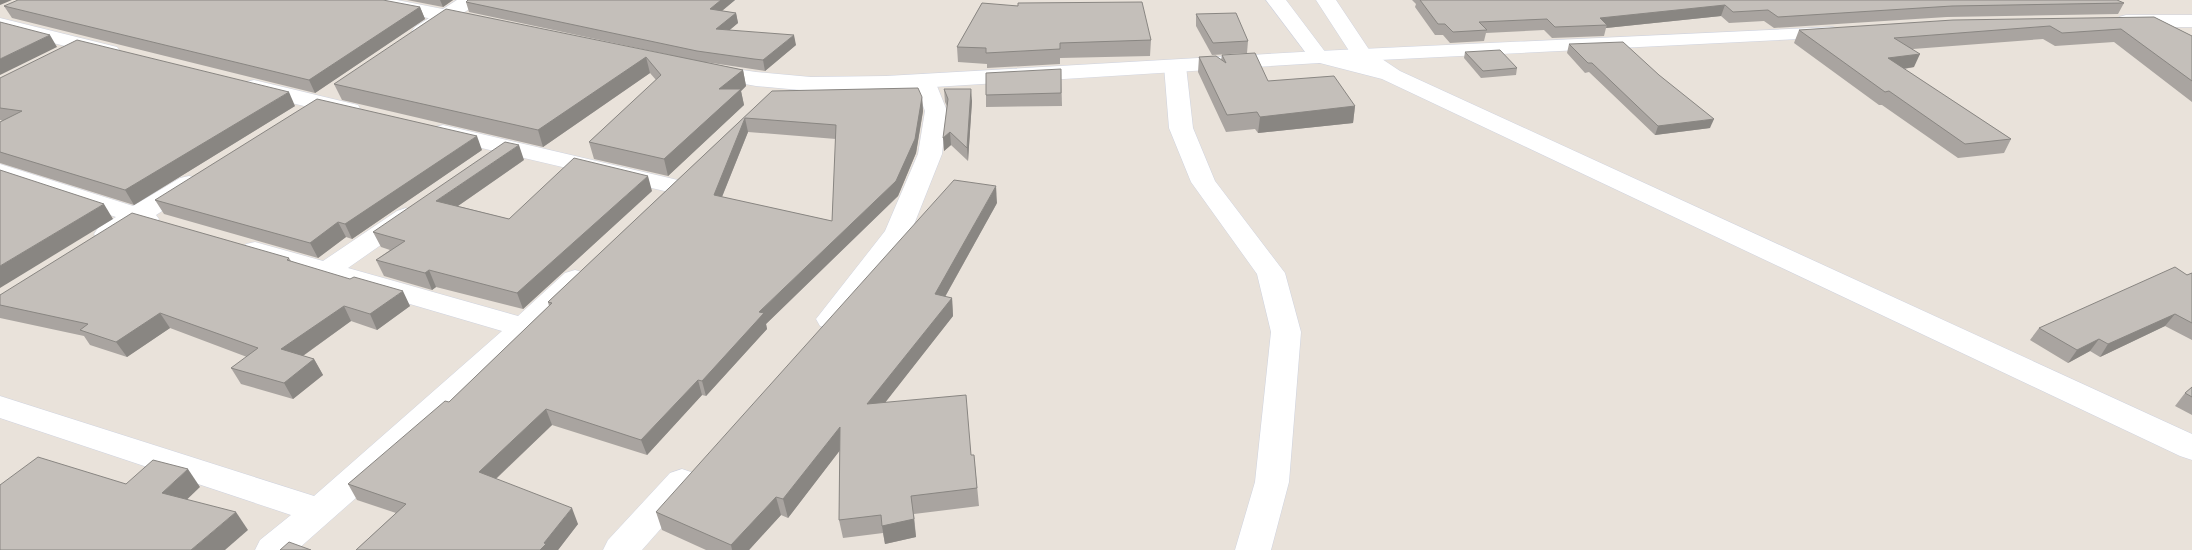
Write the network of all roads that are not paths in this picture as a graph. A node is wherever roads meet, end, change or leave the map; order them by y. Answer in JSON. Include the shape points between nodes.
{"nodes":[{"id":1,"x":368,"y":0,"type":"edge"},
{"id":2,"x":470,"y":0,"type":"edge"},
{"id":3,"x":1276,"y":0,"type":"edge"},
{"id":4,"x":1326,"y":0,"type":"edge"},
{"id":5,"x":444,"y":16,"type":"junction"},
{"id":6,"x":2192,"y":21,"type":"edge"},
{"id":7,"x":2103,"y":22,"type":"edge"},
{"id":8,"x":0,"y":24,"type":"edge"},
{"id":9,"x":496,"y":25,"type":"edge"},
{"id":10,"x":1852,"y":32,"type":"edge"},
{"id":11,"x":404,"y":43,"type":"edge"},
{"id":12,"x":82,"y":44,"type":"junction"},
{"id":13,"x":1362,"y":55,"type":"junction"},
{"id":14,"x":57,"y":56,"type":"edge"},
{"id":15,"x":129,"y":56,"type":"edge"},
{"id":16,"x":1319,"y":57,"type":"junction"},
{"id":17,"x":1178,"y":66,"type":"junction"},
{"id":18,"x":690,"y":67,"type":"edge"},
{"id":19,"x":1392,"y":76,"type":"junction"},
{"id":20,"x":926,"y":81,"type":"junction"},
{"id":21,"x":233,"y":82,"type":"edge"},
{"id":22,"x":785,"y":82,"type":"junction"},
{"id":23,"x":342,"y":86,"type":"edge"},
{"id":24,"x":764,"y":101,"type":"edge"},
{"id":25,"x":319,"y":103,"type":"junction"},
{"id":26,"x":375,"y":116,"type":"edge"},
{"id":27,"x":294,"y":118,"type":"edge"},
{"id":28,"x":422,"y":127,"type":"edge"},
{"id":29,"x":506,"y":147,"type":"junction"},
{"id":30,"x":482,"y":164,"type":"edge"},
{"id":31,"x":210,"y":170,"type":"edge"},
{"id":32,"x":0,"y":171,"type":"edge"},
{"id":33,"x":424,"y":203,"type":"edge"},
{"id":34,"x":652,"y":206,"type":"edge"},
{"id":35,"x":135,"y":216,"type":"junction"},
{"id":36,"x":174,"y":227,"type":"edge"},
{"id":37,"x":231,"y":244,"type":"edge"},
{"id":38,"x":88,"y":247,"type":"edge"},
{"id":39,"x":594,"y":260,"type":"edge"},
{"id":40,"x":326,"y":271,"type":"junction"},
{"id":41,"x":523,"y":327,"type":"junction"},
{"id":42,"x":812,"y":338,"type":"edge"},
{"id":43,"x":0,"y":407,"type":"edge"},
{"id":44,"x":2192,"y":448,"type":"edge"},
{"id":45,"x":699,"y":464,"type":"edge"},
{"id":46,"x":320,"y":511,"type":"junction"},
{"id":47,"x":627,"y":548,"type":"edge"},
{"id":48,"x":273,"y":550,"type":"edge"},
{"id":49,"x":1253,"y":550,"type":"edge"}],
"edges":[{"from":1,"to":5,"type":"street"},
{"from":2,"to":5,"type":"street"},
{"from":3,"to":16,"type":"street"},
{"from":4,"to":13,"type":"street"},
{"from":5,"to":9,"type":"street"},
{"from":5,"to":11,"type":"street"},
{"from":6,"to":7,"type":"street"},
{"from":8,"to":12,"type":"street"},
{"from":10,"to":13,"type":"street"},
{"from":12,"to":14,"type":"street"},
{"from":12,"to":15,"type":"street"},
{"from":13,"to":16,"type":"street"},
{"from":13,"to":19,"type":"street"},
{"from":16,"to":17,"type":"street"},
{"from":16,"to":19,"type":"street"},
{"from":17,"to":20,"type":"street"},
{"from":17,"to":49,"type":"street","via":[[1181,128],[1199,173],[1270,273],[1286,332],[1272,482]]},
{"from":18,"to":22,"type":"street"},
{"from":19,"to":44,"type":"street"},
{"from":20,"to":22,"type":"street"},
{"from":20,"to":42,"type":"street","via":[[936,111],[930,154],[898,232],[852,294]]},
{"from":21,"to":25,"type":"street"},
{"from":22,"to":24,"type":"street"},
{"from":23,"to":25,"type":"street"},
{"from":25,"to":26,"type":"street"},
{"from":25,"to":27,"type":"street"},
{"from":28,"to":29,"type":"street"},
{"from":29,"to":30,"type":"street"},
{"from":29,"to":34,"type":"street","via":[[680,180]]},
{"from":31,"to":35,"type":"street"},
{"from":32,"to":35,"type":"street"},
{"from":33,"to":40,"type":"street"},
{"from":35,"to":36,"type":"street"},
{"from":35,"to":38,"type":"street"},
{"from":37,"to":40,"type":"street"},
{"from":39,"to":41,"type":"street"},
{"from":40,"to":41,"type":"street"},
{"from":41,"to":46,"type":"street"},
{"from":43,"to":46,"type":"street"},
{"from":45,"to":47,"type":"street"},
{"from":46,"to":48,"type":"street"}]}
